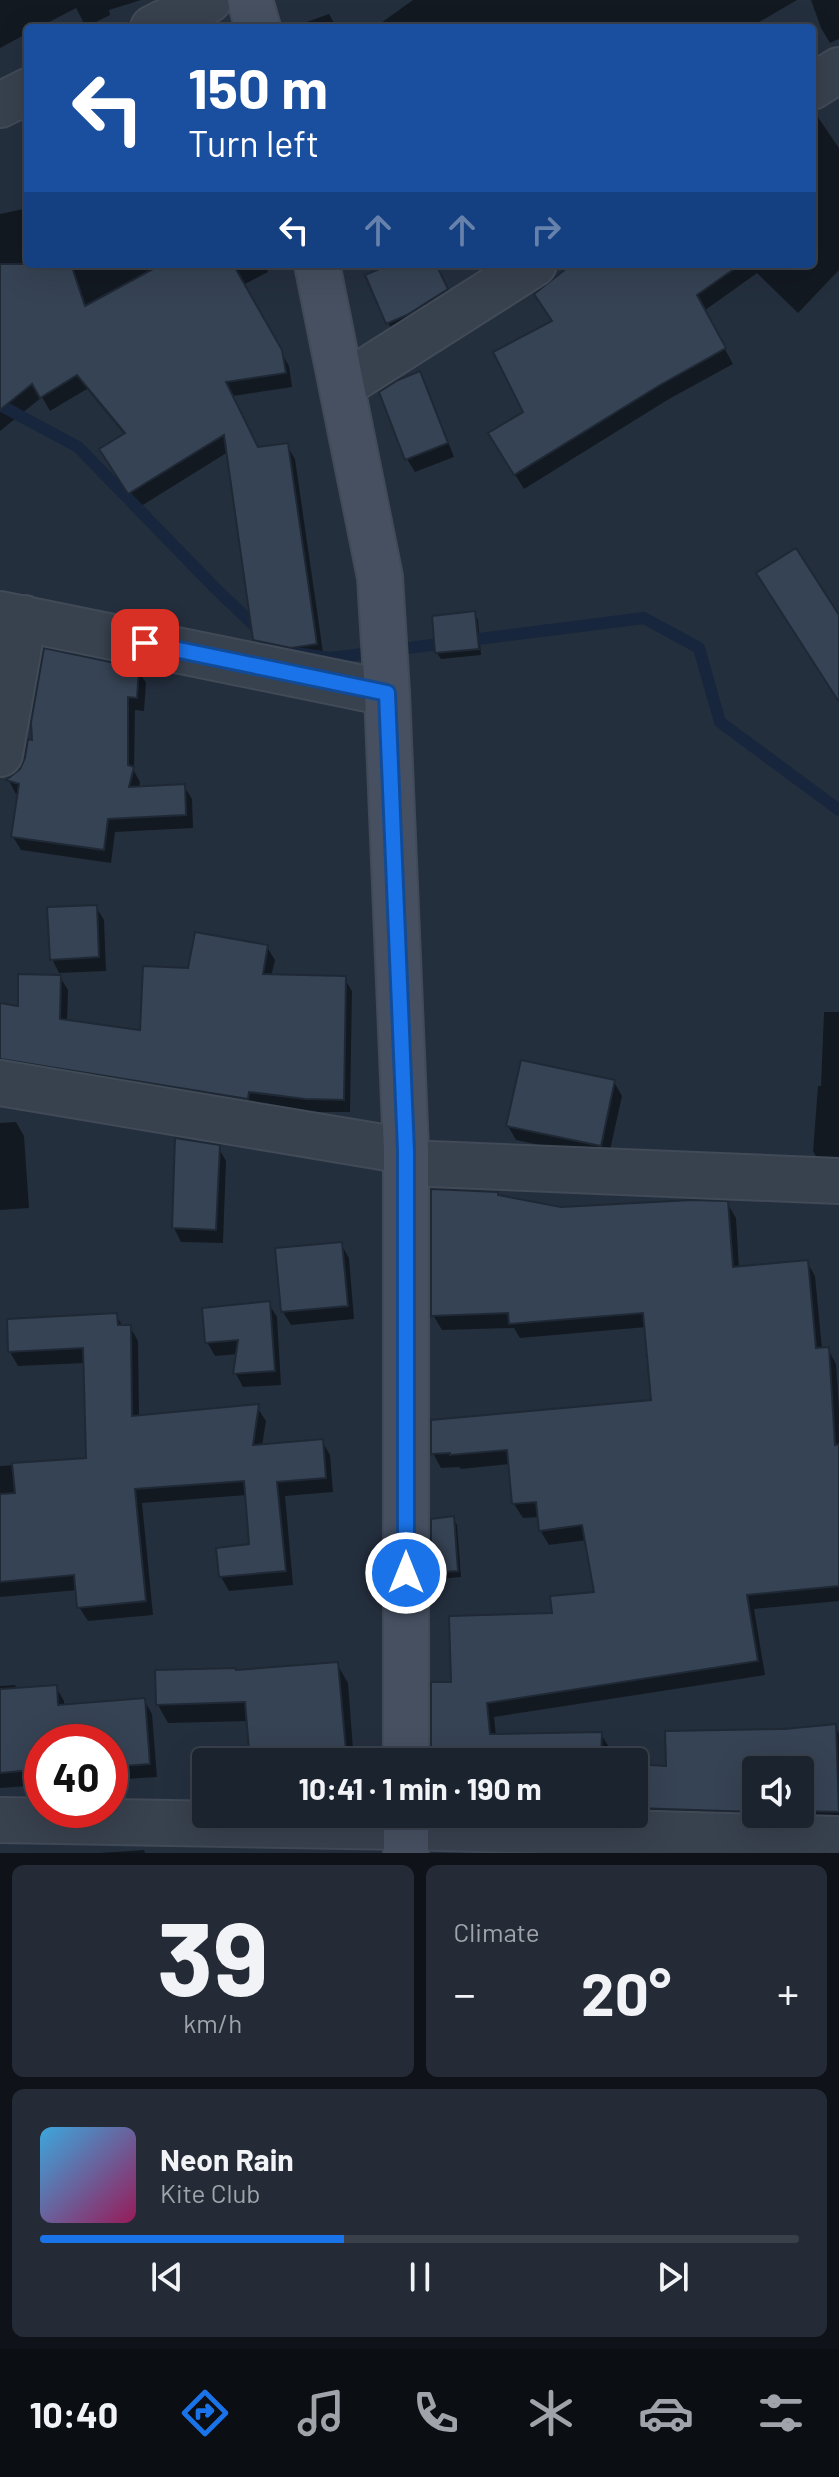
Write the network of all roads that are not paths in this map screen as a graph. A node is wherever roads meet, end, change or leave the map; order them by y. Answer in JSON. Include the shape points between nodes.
{"nodes":[{"id":1,"x":209,"y":0,"type":"edge"},
{"id":2,"x":250,"y":0,"type":"edge"},
{"id":3,"x":161,"y":24,"type":"edge"},
{"id":4,"x":257,"y":24,"type":"edge"},
{"id":5,"x":839,"y":70,"type":"edge"},
{"id":6,"x":816,"y":84,"type":"edge"},
{"id":7,"x":24,"y":93,"type":"edge"},
{"id":8,"x":0,"y":105,"type":"edge"},
{"id":9,"x":318,"y":268,"type":"edge"},
{"id":10,"x":528,"y":268,"type":"edge"},
{"id":11,"x":342,"y":386,"type":"junction"},
{"id":12,"x":12,"y":616,"type":"edge"},
{"id":13,"x":387,"y":693,"type":"junction"},
{"id":14,"x":0,"y":754,"type":"edge"},
{"id":15,"x":0,"y":1083,"type":"edge"},
{"id":16,"x":406,"y":1157,"type":"junction"},
{"id":17,"x":839,"y":1181,"type":"edge"},
{"id":18,"x":406,"y":1748,"type":"edge"},
{"id":19,"x":0,"y":1820,"type":"edge"},
{"id":20,"x":406,"y":1831,"type":"edge"},
{"id":21,"x":839,"y":1839,"type":"edge"}],
"edges":[{"from":1,"to":3,"type":"street"},
{"from":2,"to":4,"type":"street"},
{"from":5,"to":6,"type":"street"},
{"from":7,"to":8,"type":"street"},
{"from":9,"to":11,"type":"street"},
{"from":10,"to":11,"type":"street"},
{"from":11,"to":13,"type":"street","via":[[380,577]]},
{"from":12,"to":13,"type":"street"},
{"from":12,"to":14,"type":"street"},
{"from":13,"to":16,"type":"street"},
{"from":15,"to":16,"type":"street"},
{"from":16,"to":17,"type":"street"},
{"from":16,"to":18,"type":"street"},
{"from":19,"to":20,"type":"street"},
{"from":20,"to":21,"type":"street"}]}
